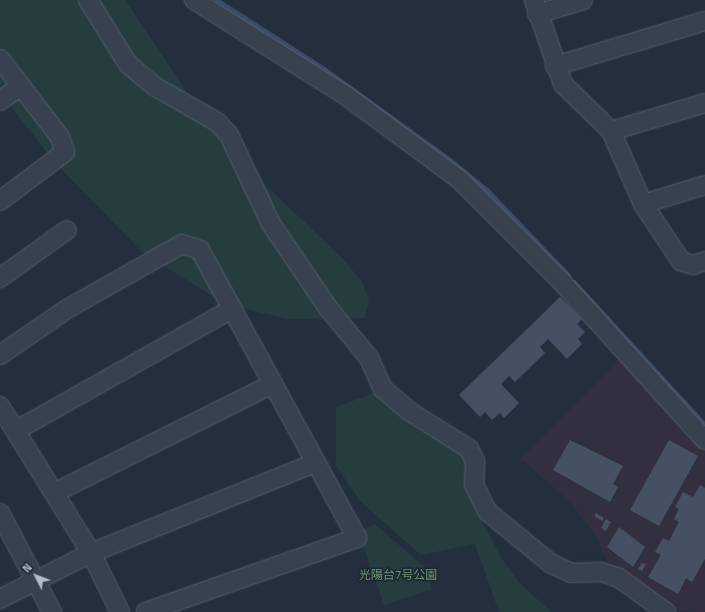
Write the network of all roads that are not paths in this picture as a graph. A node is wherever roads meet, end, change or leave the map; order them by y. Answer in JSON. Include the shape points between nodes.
{"nodes":[{"id":1,"x":88,"y":0,"type":"edge"},
{"id":2,"x":194,"y":0,"type":"edge"},
{"id":3,"x":583,"y":0,"type":"edge"},
{"id":4,"x":536,"y":7,"type":"edge"},
{"id":5,"x":705,"y":21,"type":"edge"},
{"id":6,"x":0,"y":59,"type":"edge"},
{"id":7,"x":555,"y":66,"type":"junction"},
{"id":8,"x":21,"y":86,"type":"junction"},
{"id":9,"x":0,"y":101,"type":"edge"},
{"id":10,"x":705,"y":103,"type":"edge"},
{"id":11,"x":611,"y":131,"type":"junction"},
{"id":12,"x":705,"y":185,"type":"edge"},
{"id":13,"x":0,"y":201,"type":"edge"},
{"id":14,"x":643,"y":204,"type":"junction"},
{"id":15,"x":67,"y":230,"type":"dead end"},
{"id":16,"x":705,"y":261,"type":"edge"},
{"id":17,"x":0,"y":278,"type":"edge"},
{"id":18,"x":232,"y":309,"type":"junction"},
{"id":19,"x":0,"y":355,"type":"edge"},
{"id":20,"x":273,"y":384,"type":"junction"},
{"id":21,"x":0,"y":406,"type":"edge"},
{"id":22,"x":17,"y":430,"type":"junction"},
{"id":23,"x":705,"y":440,"type":"edge"},
{"id":24,"x":315,"y":463,"type":"junction"},
{"id":25,"x":56,"y":492,"type":"junction"},
{"id":26,"x":0,"y":514,"type":"edge"},
{"id":27,"x":91,"y":553,"type":"junction"},
{"id":28,"x":38,"y":580,"type":"junction"},
{"id":29,"x":0,"y":598,"type":"edge"},
{"id":30,"x":52,"y":612,"type":"edge"},
{"id":31,"x":120,"y":612,"type":"edge"},
{"id":32,"x":146,"y":612,"type":"edge"},
{"id":33,"x":666,"y":612,"type":"edge"}],
"edges":[{"from":1,"to":33,"type":"street","via":[[128,64],[154,86],[217,122],[229,135],[271,224],[328,308],[370,358],[383,389],[408,411],[469,449],[475,461],[474,485],[488,512],[550,563],[572,573],[600,572],[619,578]]},
{"from":2,"to":23,"type":"street","via":[[348,97],[459,179],[560,280]]},
{"from":3,"to":4,"type":"street"},
{"from":4,"to":7,"type":"street"},
{"from":5,"to":7,"type":"street"},
{"from":6,"to":8,"type":"street"},
{"from":7,"to":11,"type":"street","via":[[573,96]]},
{"from":8,"to":9,"type":"street"},
{"from":8,"to":13,"type":"street","via":[[60,136],[65,152]]},
{"from":10,"to":11,"type":"street"},
{"from":11,"to":14,"type":"street"},
{"from":12,"to":14,"type":"street"},
{"from":14,"to":16,"type":"street","via":[[681,261],[693,265]]},
{"from":15,"to":17,"type":"street"},
{"from":18,"to":19,"type":"street","via":[[200,250],[182,244],[67,309]]},
{"from":18,"to":20,"type":"street"},
{"from":18,"to":22,"type":"street"},
{"from":20,"to":24,"type":"street"},
{"from":20,"to":25,"type":"street"},
{"from":21,"to":22,"type":"street"},
{"from":22,"to":25,"type":"street"},
{"from":24,"to":27,"type":"street"},
{"from":24,"to":32,"type":"street","via":[[357,538]]},
{"from":25,"to":27,"type":"street"},
{"from":26,"to":28,"type":"street"},
{"from":27,"to":28,"type":"street"},
{"from":27,"to":31,"type":"street"},
{"from":28,"to":29,"type":"street"},
{"from":28,"to":30,"type":"street"}]}
